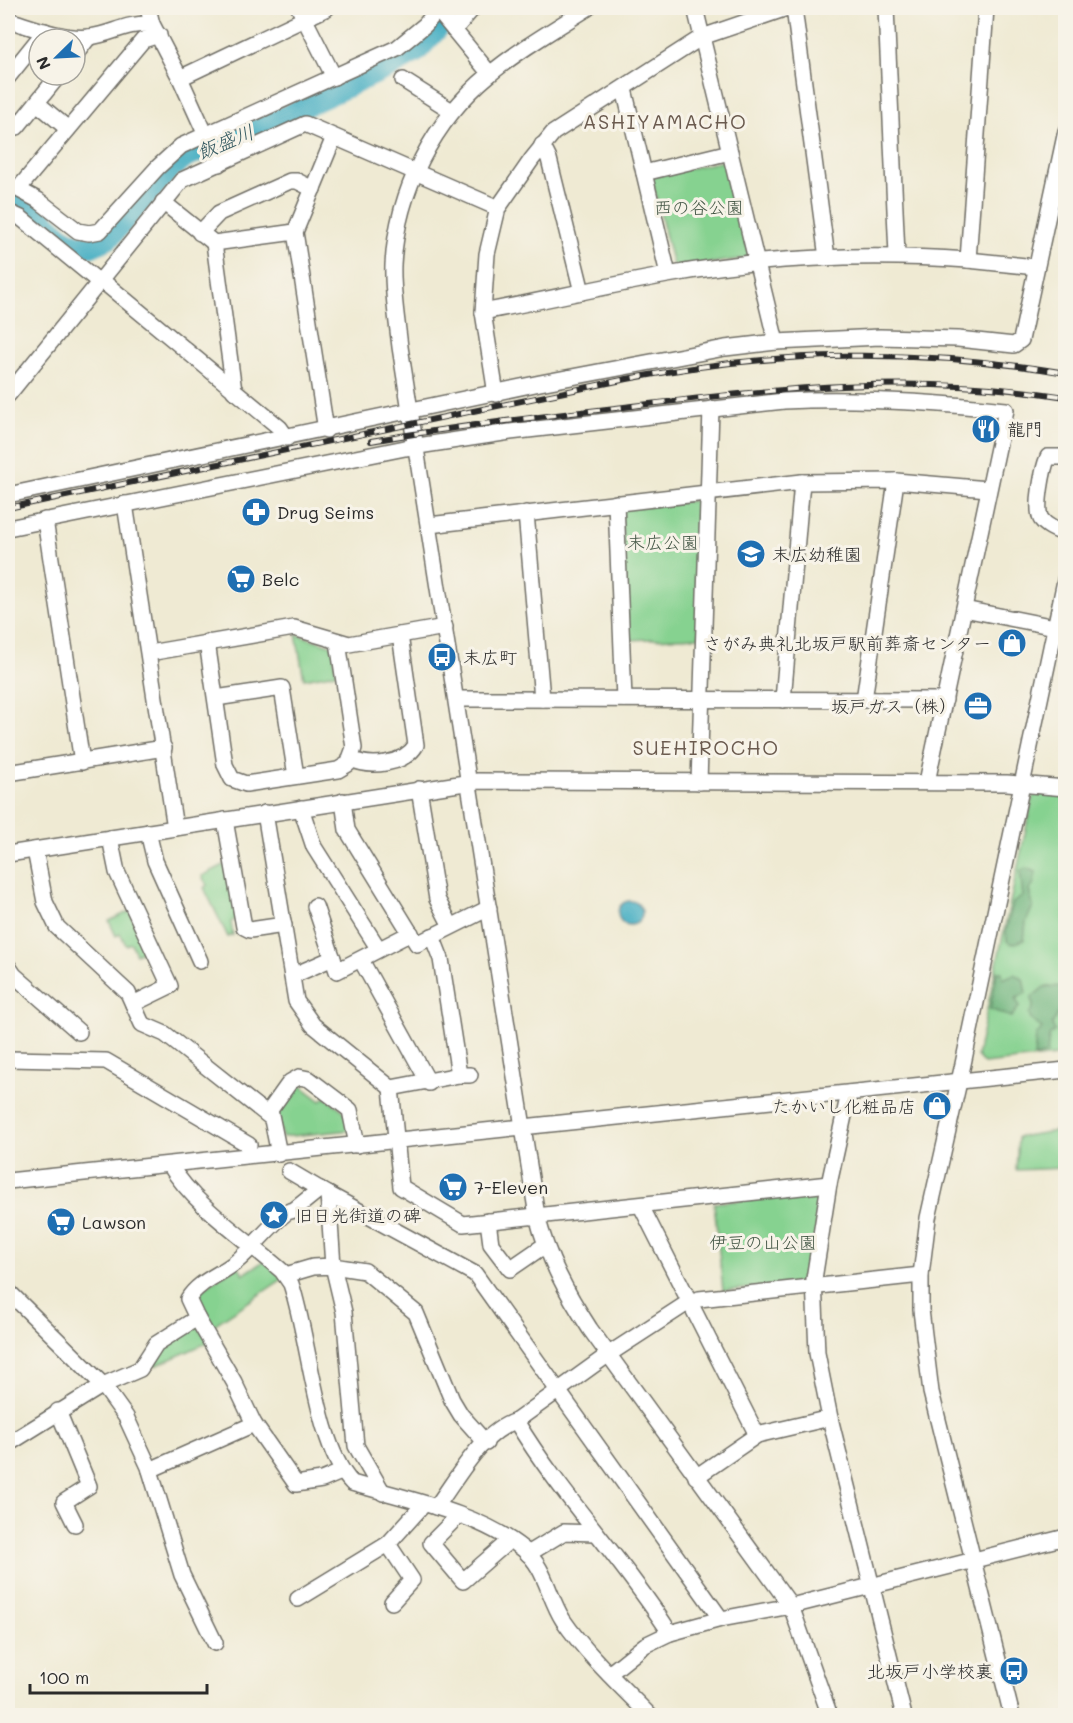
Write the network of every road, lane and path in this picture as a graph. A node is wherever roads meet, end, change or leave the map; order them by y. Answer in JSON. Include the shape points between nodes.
{"nodes":[{"id":1,"x":148,"y":8,"type":"edge"},
{"id":2,"x":327,"y":8,"type":"edge"},
{"id":3,"x":473,"y":8,"type":"edge"},
{"id":4,"x":588,"y":8,"type":"edge"},
{"id":5,"x":695,"y":8,"type":"edge"},
{"id":6,"x":787,"y":8,"type":"edge"},
{"id":7,"x":794,"y":8,"type":"edge"},
{"id":8,"x":886,"y":8,"type":"edge"},
{"id":9,"x":986,"y":8,"type":"edge"},
{"id":10,"x":438,"y":9,"type":"edge"},
{"id":11,"x":302,"y":14,"type":"edge"},
{"id":12,"x":8,"y":20,"type":"edge"},
{"id":13,"x":32,"y":27,"type":"edge"},
{"id":14,"x":454,"y":29,"type":"junction"},
{"id":15,"x":156,"y":30,"type":"junction"},
{"id":16,"x":89,"y":37,"type":"joint"},
{"id":17,"x":702,"y":37,"type":"junction"},
{"id":18,"x":87,"y":40,"type":"edge"},
{"id":19,"x":27,"y":53,"type":"edge"},
{"id":20,"x":490,"y":74,"type":"junction"},
{"id":21,"x":8,"y":77,"type":"edge"},
{"id":22,"x":334,"y":77,"type":"junction"},
{"id":23,"x":180,"y":78,"type":"junction"},
{"id":24,"x":403,"y":80,"type":"dead end"},
{"id":25,"x":50,"y":87,"type":"edge"},
{"id":26,"x":624,"y":89,"type":"junction"},
{"id":27,"x":37,"y":103,"type":"junction"},
{"id":28,"x":452,"y":111,"type":"junction"},
{"id":29,"x":8,"y":120,"type":"edge"},
{"id":30,"x":68,"y":129,"type":"junction"},
{"id":31,"x":1065,"y":131,"type":"edge"},
{"id":32,"x":207,"y":137,"type":"junction"},
{"id":33,"x":334,"y":138,"type":"junction"},
{"id":34,"x":542,"y":145,"type":"junction"},
{"id":35,"x":730,"y":152,"type":"junction"},
{"id":36,"x":217,"y":160,"type":"junction"},
{"id":37,"x":416,"y":172,"type":"junction"},
{"id":38,"x":644,"y":173,"type":"junction"},
{"id":39,"x":13,"y":186,"type":"edge"},
{"id":40,"x":313,"y":189,"type":"junction"},
{"id":41,"x":163,"y":202,"type":"junction"},
{"id":42,"x":498,"y":208,"type":"junction"},
{"id":43,"x":8,"y":212,"type":"edge"},
{"id":44,"x":295,"y":232,"type":"junction"},
{"id":45,"x":201,"y":233,"type":"junction"},
{"id":46,"x":214,"y":243,"type":"junction"},
{"id":47,"x":897,"y":255,"type":"junction"},
{"id":48,"x":827,"y":258,"type":"junction"},
{"id":49,"x":968,"y":260,"type":"junction"},
{"id":50,"x":757,"y":262,"type":"junction"},
{"id":51,"x":1036,"y":267,"type":"junction"},
{"id":52,"x":669,"y":274,"type":"junction"},
{"id":53,"x":99,"y":280,"type":"junction"},
{"id":54,"x":582,"y":292,"type":"junction"},
{"id":55,"x":483,"y":312,"type":"junction"},
{"id":56,"x":776,"y":342,"type":"junction"},
{"id":57,"x":234,"y":391,"type":"junction"},
{"id":58,"x":496,"y":394,"type":"junction"},
{"id":59,"x":8,"y":395,"type":"edge"},
{"id":60,"x":711,"y":409,"type":"junction"},
{"id":61,"x":411,"y":411,"type":"junction"},
{"id":62,"x":327,"y":430,"type":"junction"},
{"id":63,"x":287,"y":438,"type":"junction"},
{"id":64,"x":416,"y":446,"type":"junction"},
{"id":65,"x":1065,"y":457,"type":"edge"},
{"id":66,"x":896,"y":481,"type":"junction"},
{"id":67,"x":802,"y":482,"type":"junction"},
{"id":68,"x":988,"y":489,"type":"junction"},
{"id":69,"x":708,"y":492,"type":"junction"},
{"id":70,"x":8,"y":495,"type":"edge"},
{"id":71,"x":616,"y":502,"type":"junction"},
{"id":72,"x":125,"y":504,"type":"junction"},
{"id":73,"x":526,"y":513,"type":"junction"},
{"id":74,"x":45,"y":520,"type":"junction"},
{"id":75,"x":429,"y":525,"type":"junction"},
{"id":76,"x":8,"y":528,"type":"edge"},
{"id":77,"x":1065,"y":534,"type":"edge"},
{"id":78,"x":1065,"y":576,"type":"edge"},
{"id":79,"x":964,"y":609,"type":"junction"},
{"id":80,"x":445,"y":627,"type":"junction"},
{"id":81,"x":1055,"y":627,"type":"junction"},
{"id":82,"x":400,"y":635,"type":"junction"},
{"id":83,"x":207,"y":642,"type":"junction"},
{"id":84,"x":338,"y":642,"type":"junction"},
{"id":85,"x":149,"y":653,"type":"junction"},
{"id":86,"x":216,"y":698,"type":"junction"},
{"id":87,"x":456,"y":699,"type":"junction"},
{"id":88,"x":542,"y":699,"type":"junction"},
{"id":89,"x":624,"y":699,"type":"junction"},
{"id":90,"x":702,"y":699,"type":"junction"},
{"id":91,"x":783,"y":700,"type":"junction"},
{"id":92,"x":864,"y":700,"type":"junction"},
{"id":93,"x":945,"y":700,"type":"junction"},
{"id":94,"x":164,"y":748,"type":"junction"},
{"id":95,"x":351,"y":759,"type":"junction"},
{"id":96,"x":82,"y":762,"type":"junction"},
{"id":97,"x":8,"y":773,"type":"edge"},
{"id":98,"x":296,"y":776,"type":"junction"},
{"id":99,"x":470,"y":782,"type":"junction"},
{"id":100,"x":699,"y":782,"type":"junction"},
{"id":101,"x":927,"y":782,"type":"junction"},
{"id":102,"x":1022,"y":783,"type":"junction"},
{"id":103,"x":1065,"y":788,"type":"edge"},
{"id":104,"x":419,"y":789,"type":"junction"},
{"id":105,"x":343,"y":801,"type":"junction"},
{"id":106,"x":301,"y":808,"type":"junction"},
{"id":107,"x":266,"y":813,"type":"junction"},
{"id":108,"x":225,"y":820,"type":"junction"},
{"id":109,"x":175,"y":828,"type":"junction"},
{"id":110,"x":148,"y":832,"type":"junction"},
{"id":111,"x":110,"y":838,"type":"junction"},
{"id":112,"x":35,"y":850,"type":"junction"},
{"id":113,"x":8,"y":854,"type":"edge"},
{"id":114,"x":315,"y":906,"type":"dead end"},
{"id":115,"x":489,"y":908,"type":"junction"},
{"id":116,"x":284,"y":926,"type":"junction"},
{"id":117,"x":452,"y":926,"type":"junction"},
{"id":118,"x":411,"y":933,"type":"junction"},
{"id":119,"x":432,"y":936,"type":"junction"},
{"id":120,"x":378,"y":948,"type":"junction"},
{"id":121,"x":333,"y":958,"type":"junction"},
{"id":122,"x":361,"y":960,"type":"junction"},
{"id":123,"x":200,"y":961,"type":"dead end"},
{"id":124,"x":8,"y":966,"type":"edge"},
{"id":125,"x":292,"y":976,"type":"junction"},
{"id":126,"x":133,"y":1004,"type":"junction"},
{"id":127,"x":79,"y":1032,"type":"dead end"},
{"id":128,"x":8,"y":1059,"type":"edge"},
{"id":129,"x":1065,"y":1070,"type":"edge"},
{"id":130,"x":959,"y":1081,"type":"junction"},
{"id":131,"x":429,"y":1083,"type":"junction"},
{"id":132,"x":391,"y":1088,"type":"junction"},
{"id":133,"x":849,"y":1093,"type":"junction"},
{"id":134,"x":270,"y":1117,"type":"junction"},
{"id":135,"x":524,"y":1127,"type":"junction"},
{"id":136,"x":398,"y":1141,"type":"junction"},
{"id":137,"x":249,"y":1145,"type":"dead end"},
{"id":138,"x":357,"y":1145,"type":"junction"},
{"id":139,"x":279,"y":1154,"type":"junction"},
{"id":140,"x":171,"y":1165,"type":"junction"},
{"id":141,"x":289,"y":1171,"type":"dead end"},
{"id":142,"x":8,"y":1181,"type":"edge"},
{"id":143,"x":830,"y":1184,"type":"junction"},
{"id":144,"x":324,"y":1192,"type":"junction"},
{"id":145,"x":641,"y":1206,"type":"junction"},
{"id":146,"x":537,"y":1216,"type":"junction"},
{"id":147,"x":488,"y":1221,"type":"junction"},
{"id":148,"x":253,"y":1245,"type":"junction"},
{"id":149,"x":545,"y":1245,"type":"junction"},
{"id":150,"x":333,"y":1266,"type":"junction"},
{"id":151,"x":286,"y":1275,"type":"junction"},
{"id":152,"x":921,"y":1275,"type":"junction"},
{"id":153,"x":814,"y":1287,"type":"junction"},
{"id":154,"x":8,"y":1291,"type":"edge"},
{"id":155,"x":689,"y":1302,"type":"junction"},
{"id":156,"x":197,"y":1318,"type":"junction"},
{"id":157,"x":609,"y":1354,"type":"junction"},
{"id":158,"x":103,"y":1385,"type":"junction"},
{"id":159,"x":558,"y":1391,"type":"junction"},
{"id":160,"x":58,"y":1411,"type":"junction"},
{"id":161,"x":830,"y":1418,"type":"junction"},
{"id":162,"x":516,"y":1421,"type":"junction"},
{"id":163,"x":254,"y":1424,"type":"junction"},
{"id":164,"x":757,"y":1435,"type":"junction"},
{"id":165,"x":486,"y":1443,"type":"junction"},
{"id":166,"x":8,"y":1444,"type":"edge"},
{"id":167,"x":150,"y":1470,"type":"junction"},
{"id":168,"x":341,"y":1472,"type":"junction"},
{"id":169,"x":696,"y":1477,"type":"junction"},
{"id":170,"x":383,"y":1493,"type":"junction"},
{"id":171,"x":430,"y":1506,"type":"junction"},
{"id":172,"x":458,"y":1516,"type":"junction"},
{"id":173,"x":75,"y":1524,"type":"dead end"},
{"id":174,"x":595,"y":1533,"type":"junction"},
{"id":175,"x":1065,"y":1537,"type":"edge"},
{"id":176,"x":510,"y":1540,"type":"junction"},
{"id":177,"x":388,"y":1544,"type":"junction"},
{"id":178,"x":528,"y":1554,"type":"junction"},
{"id":179,"x":973,"y":1560,"type":"junction"},
{"id":180,"x":872,"y":1586,"type":"junction"},
{"id":181,"x":298,"y":1599,"type":"dead end"},
{"id":182,"x":392,"y":1602,"type":"dead end"},
{"id":183,"x":791,"y":1606,"type":"junction"},
{"id":184,"x":721,"y":1619,"type":"junction"},
{"id":185,"x":669,"y":1632,"type":"junction"},
{"id":186,"x":215,"y":1643,"type":"dead end"},
{"id":187,"x":609,"y":1674,"type":"junction"},
{"id":188,"x":650,"y":1716,"type":"edge"},
{"id":189,"x":830,"y":1716,"type":"edge"},
{"id":190,"x":904,"y":1716,"type":"edge"},
{"id":191,"x":1012,"y":1716,"type":"edge"}],
"edges":[{"from":1,"to":15,"type":"street"},
{"from":2,"to":11,"type":"street"},
{"from":3,"to":14,"type":"street"},
{"from":4,"to":20,"type":"street"},
{"from":5,"to":17,"type":"street"},
{"from":6,"to":17,"type":"street"},
{"from":7,"to":48,"type":"street"},
{"from":8,"to":47,"type":"street"},
{"from":9,"to":49,"type":"street"},
{"from":10,"to":14,"type":"street"},
{"from":10,"to":22,"type":"street","via":[[396,48]]},
{"from":11,"to":22,"type":"street"},
{"from":11,"to":23,"type":"street"},
{"from":12,"to":13,"type":"street"},
{"from":14,"to":20,"type":"street"},
{"from":15,"to":16,"type":"street","via":[[132,24]]},
{"from":15,"to":23,"type":"street"},
{"from":15,"to":30,"type":"street","via":[[143,40]]},
{"from":16,"to":18,"type":"street"},
{"from":17,"to":26,"type":"street"},
{"from":17,"to":35,"type":"street"},
{"from":19,"to":21,"type":"street"},
{"from":20,"to":28,"type":"street"},
{"from":22,"to":32,"type":"street"},
{"from":23,"to":32,"type":"street"},
{"from":24,"to":28,"type":"street"},
{"from":25,"to":27,"type":"street"},
{"from":26,"to":34,"type":"street","via":[[553,133]]},
{"from":26,"to":38,"type":"street"},
{"from":27,"to":29,"type":"street","via":[[17,127]]},
{"from":27,"to":30,"type":"street"},
{"from":28,"to":37,"type":"street"},
{"from":30,"to":39,"type":"street"},
{"from":31,"to":51,"type":"street"},
{"from":32,"to":36,"type":"street"},
{"from":32,"to":39,"type":"street","via":[[181,146],[168,157],[100,231],[78,231]]},
{"from":33,"to":36,"type":"street","via":[[305,124]]},
{"from":33,"to":37,"type":"street"},
{"from":33,"to":40,"type":"street"},
{"from":34,"to":42,"type":"street"},
{"from":34,"to":54,"type":"street","via":[[549,159]]},
{"from":35,"to":38,"type":"street"},
{"from":35,"to":50,"type":"street"},
{"from":36,"to":41,"type":"street","via":[[182,180]]},
{"from":37,"to":42,"type":"street"},
{"from":37,"to":61,"type":"street","via":[[398,228],[393,265],[394,300]]},
{"from":38,"to":52,"type":"street"},
{"from":40,"to":44,"type":"street"},
{"from":40,"to":45,"type":"street","via":[[290,181],[219,213]]},
{"from":41,"to":45,"type":"street"},
{"from":41,"to":53,"type":"street"},
{"from":42,"to":55,"type":"street","via":[[487,254]]},
{"from":43,"to":53,"type":"street"},
{"from":44,"to":46,"type":"street"},
{"from":44,"to":62,"type":"street"},
{"from":45,"to":46,"type":"street"},
{"from":46,"to":57,"type":"street"},
{"from":47,"to":48,"type":"street"},
{"from":47,"to":49,"type":"street"},
{"from":48,"to":50,"type":"street"},
{"from":49,"to":51,"type":"street"},
{"from":50,"to":52,"type":"street"},
{"from":50,"to":56,"type":"street"},
{"from":51,"to":56,"type":"street","via":[[1021,340],[1014,345],[880,337]]},
{"from":52,"to":54,"type":"street"},
{"from":53,"to":57,"type":"street"},
{"from":53,"to":59,"type":"street"},
{"from":54,"to":55,"type":"street"},
{"from":55,"to":58,"type":"street"},
{"from":56,"to":58,"type":"street","via":[[684,355]]},
{"from":57,"to":63,"type":"street"},
{"from":58,"to":61,"type":"street"},
{"from":60,"to":64,"type":"street"},
{"from":60,"to":68,"type":"street","via":[[828,398],[907,399],[1005,410]]},
{"from":60,"to":69,"type":"street"},
{"from":61,"to":62,"type":"street"},
{"from":61,"to":64,"type":"street"},
{"from":62,"to":63,"type":"street"},
{"from":63,"to":70,"type":"street"},
{"from":64,"to":72,"type":"street"},
{"from":64,"to":75,"type":"street"},
{"from":65,"to":77,"type":"street","via":[[1052,455],[1046,461],[1039,514],[1050,527]]},
{"from":66,"to":67,"type":"street"},
{"from":66,"to":68,"type":"street"},
{"from":66,"to":92,"type":"street"},
{"from":67,"to":69,"type":"street"},
{"from":67,"to":91,"type":"street"},
{"from":68,"to":79,"type":"street"},
{"from":69,"to":71,"type":"street"},
{"from":69,"to":90,"type":"street"},
{"from":71,"to":73,"type":"street"},
{"from":71,"to":89,"type":"street"},
{"from":72,"to":74,"type":"street"},
{"from":72,"to":85,"type":"street"},
{"from":73,"to":75,"type":"street"},
{"from":73,"to":88,"type":"street"},
{"from":74,"to":76,"type":"street"},
{"from":74,"to":96,"type":"street"},
{"from":75,"to":80,"type":"street"},
{"from":78,"to":81,"type":"street"},
{"from":79,"to":81,"type":"street"},
{"from":79,"to":93,"type":"street"},
{"from":80,"to":82,"type":"street"},
{"from":80,"to":87,"type":"street"},
{"from":81,"to":102,"type":"street"},
{"from":82,"to":84,"type":"street","via":[[349,644]]},
{"from":82,"to":95,"type":"street","via":[[416,746],[400,760],[368,764]]},
{"from":83,"to":84,"type":"street","via":[[294,628]]},
{"from":83,"to":85,"type":"street"},
{"from":83,"to":86,"type":"street"},
{"from":84,"to":95,"type":"street","via":[[354,748]]},
{"from":85,"to":94,"type":"street"},
{"from":86,"to":98,"type":"street","via":[[225,765],[232,779],[246,784]]},
{"from":86,"to":98,"type":"street","via":[[282,688]]},
{"from":87,"to":88,"type":"street"},
{"from":87,"to":99,"type":"street"},
{"from":88,"to":89,"type":"street"},
{"from":89,"to":90,"type":"street"},
{"from":90,"to":91,"type":"street"},
{"from":90,"to":100,"type":"street"},
{"from":91,"to":92,"type":"street"},
{"from":92,"to":93,"type":"street"},
{"from":93,"to":101,"type":"street"},
{"from":94,"to":96,"type":"street"},
{"from":94,"to":109,"type":"street"},
{"from":95,"to":98,"type":"street","via":[[338,770]]},
{"from":96,"to":97,"type":"street"},
{"from":99,"to":100,"type":"street"},
{"from":99,"to":104,"type":"street"},
{"from":99,"to":115,"type":"street"},
{"from":100,"to":101,"type":"street"},
{"from":101,"to":102,"type":"street"},
{"from":102,"to":103,"type":"street"},
{"from":102,"to":130,"type":"street"},
{"from":104,"to":105,"type":"street"},
{"from":104,"to":117,"type":"street","via":[[437,899]]},
{"from":105,"to":106,"type":"street"},
{"from":105,"to":118,"type":"street","via":[[347,830]]},
{"from":106,"to":107,"type":"street"},
{"from":106,"to":120,"type":"street","via":[[314,847]]},
{"from":107,"to":108,"type":"street"},
{"from":107,"to":116,"type":"street"},
{"from":108,"to":109,"type":"street"},
{"from":108,"to":116,"type":"street","via":[[244,927],[250,930]]},
{"from":109,"to":110,"type":"street"},
{"from":110,"to":111,"type":"street"},
{"from":110,"to":123,"type":"street","via":[[155,861]]},
{"from":111,"to":112,"type":"street"},
{"from":111,"to":126,"type":"street","via":[[117,872],[170,986]]},
{"from":112,"to":113,"type":"street"},
{"from":112,"to":126,"type":"street","via":[[45,902],[57,927],[128,993]]},
{"from":114,"to":121,"type":"street"},
{"from":115,"to":117,"type":"street"},
{"from":115,"to":135,"type":"street"},
{"from":116,"to":125,"type":"street"},
{"from":117,"to":119,"type":"street"},
{"from":118,"to":119,"type":"street","via":[[417,944]]},
{"from":118,"to":120,"type":"street"},
{"from":119,"to":131,"type":"street","via":[[441,959],[465,1075]]},
{"from":120,"to":122,"type":"street"},
{"from":121,"to":122,"type":"street","via":[[337,971]]},
{"from":121,"to":125,"type":"street"},
{"from":122,"to":131,"type":"street"},
{"from":124,"to":127,"type":"street"},
{"from":125,"to":132,"type":"street","via":[[296,1001],[313,1025]]},
{"from":126,"to":134,"type":"street","via":[[142,1024],[165,1034]]},
{"from":128,"to":137,"type":"street","via":[[106,1061]]},
{"from":129,"to":130,"type":"street"},
{"from":130,"to":133,"type":"street"},
{"from":130,"to":152,"type":"street","via":[[928,1218]]},
{"from":131,"to":132,"type":"street"},
{"from":132,"to":136,"type":"street"},
{"from":133,"to":135,"type":"street"},
{"from":133,"to":143,"type":"street"},
{"from":134,"to":138,"type":"street","via":[[271,1106],[290,1082],[304,1077],[350,1110]]},
{"from":134,"to":139,"type":"street"},
{"from":135,"to":136,"type":"street"},
{"from":135,"to":146,"type":"street"},
{"from":136,"to":138,"type":"street"},
{"from":136,"to":147,"type":"street","via":[[404,1190],[463,1224]]},
{"from":138,"to":139,"type":"street"},
{"from":139,"to":140,"type":"street"},
{"from":140,"to":142,"type":"street"},
{"from":140,"to":148,"type":"street","via":[[178,1178],[207,1207]]},
{"from":141,"to":144,"type":"street"},
{"from":143,"to":145,"type":"street"},
{"from":143,"to":153,"type":"street"},
{"from":144,"to":148,"type":"street","via":[[286,1212]]},
{"from":144,"to":150,"type":"street"},
{"from":144,"to":159,"type":"street","via":[[475,1274]]},
{"from":145,"to":146,"type":"street"},
{"from":145,"to":155,"type":"street"},
{"from":146,"to":147,"type":"street"},
{"from":146,"to":149,"type":"street"},
{"from":147,"to":149,"type":"street","via":[[491,1244],[510,1269]]},
{"from":148,"to":151,"type":"street"},
{"from":148,"to":156,"type":"street","via":[[191,1294],[188,1299]]},
{"from":149,"to":157,"type":"street","via":[[567,1294]]},
{"from":150,"to":151,"type":"street"},
{"from":150,"to":165,"type":"street","via":[[365,1271],[416,1313],[452,1400]]},
{"from":150,"to":170,"type":"street","via":[[344,1312],[356,1446]]},
{"from":151,"to":168,"type":"street","via":[[297,1299],[320,1405]]},
{"from":152,"to":153,"type":"street"},
{"from":152,"to":179,"type":"street","via":[[926,1363]]},
{"from":153,"to":155,"type":"street"},
{"from":153,"to":161,"type":"street","via":[[818,1353]]},
{"from":154,"to":158,"type":"street"},
{"from":155,"to":157,"type":"street"},
{"from":155,"to":164,"type":"street"},
{"from":156,"to":158,"type":"street","via":[[156,1344],[140,1369]]},
{"from":156,"to":163,"type":"street"},
{"from":157,"to":159,"type":"street"},
{"from":157,"to":169,"type":"street"},
{"from":158,"to":160,"type":"street"},
{"from":158,"to":167,"type":"street","via":[[126,1417]]},
{"from":159,"to":162,"type":"street"},
{"from":159,"to":184,"type":"street"},
{"from":160,"to":166,"type":"street"},
{"from":160,"to":173,"type":"street","via":[[89,1486],[64,1502]]},
{"from":161,"to":164,"type":"street"},
{"from":161,"to":180,"type":"street"},
{"from":162,"to":165,"type":"street","via":[[504,1425]]},
{"from":162,"to":174,"type":"street"},
{"from":163,"to":167,"type":"street"},
{"from":163,"to":168,"type":"street","via":[[296,1484]]},
{"from":164,"to":169,"type":"street"},
{"from":165,"to":171,"type":"street"},
{"from":167,"to":186,"type":"street","via":[[182,1575]]},
{"from":168,"to":170,"type":"street","via":[[352,1483]]},
{"from":169,"to":183,"type":"street"},
{"from":170,"to":171,"type":"street"},
{"from":171,"to":172,"type":"street"},
{"from":171,"to":177,"type":"street"},
{"from":172,"to":176,"type":"street"},
{"from":172,"to":176,"type":"street","via":[[431,1543],[463,1581]]},
{"from":174,"to":178,"type":"street","via":[[564,1532]]},
{"from":174,"to":185,"type":"street","via":[[639,1584]]},
{"from":175,"to":179,"type":"street"},
{"from":176,"to":178,"type":"street"},
{"from":177,"to":181,"type":"street"},
{"from":177,"to":182,"type":"street","via":[[412,1580]]},
{"from":178,"to":187,"type":"street","via":[[545,1578],[561,1617]]},
{"from":179,"to":180,"type":"street"},
{"from":179,"to":191,"type":"street"},
{"from":180,"to":183,"type":"street"},
{"from":180,"to":190,"type":"street"},
{"from":183,"to":184,"type":"street"},
{"from":183,"to":189,"type":"street"},
{"from":184,"to":185,"type":"street"},
{"from":185,"to":187,"type":"street","via":[[645,1645]]},
{"from":187,"to":188,"type":"street"}]}
